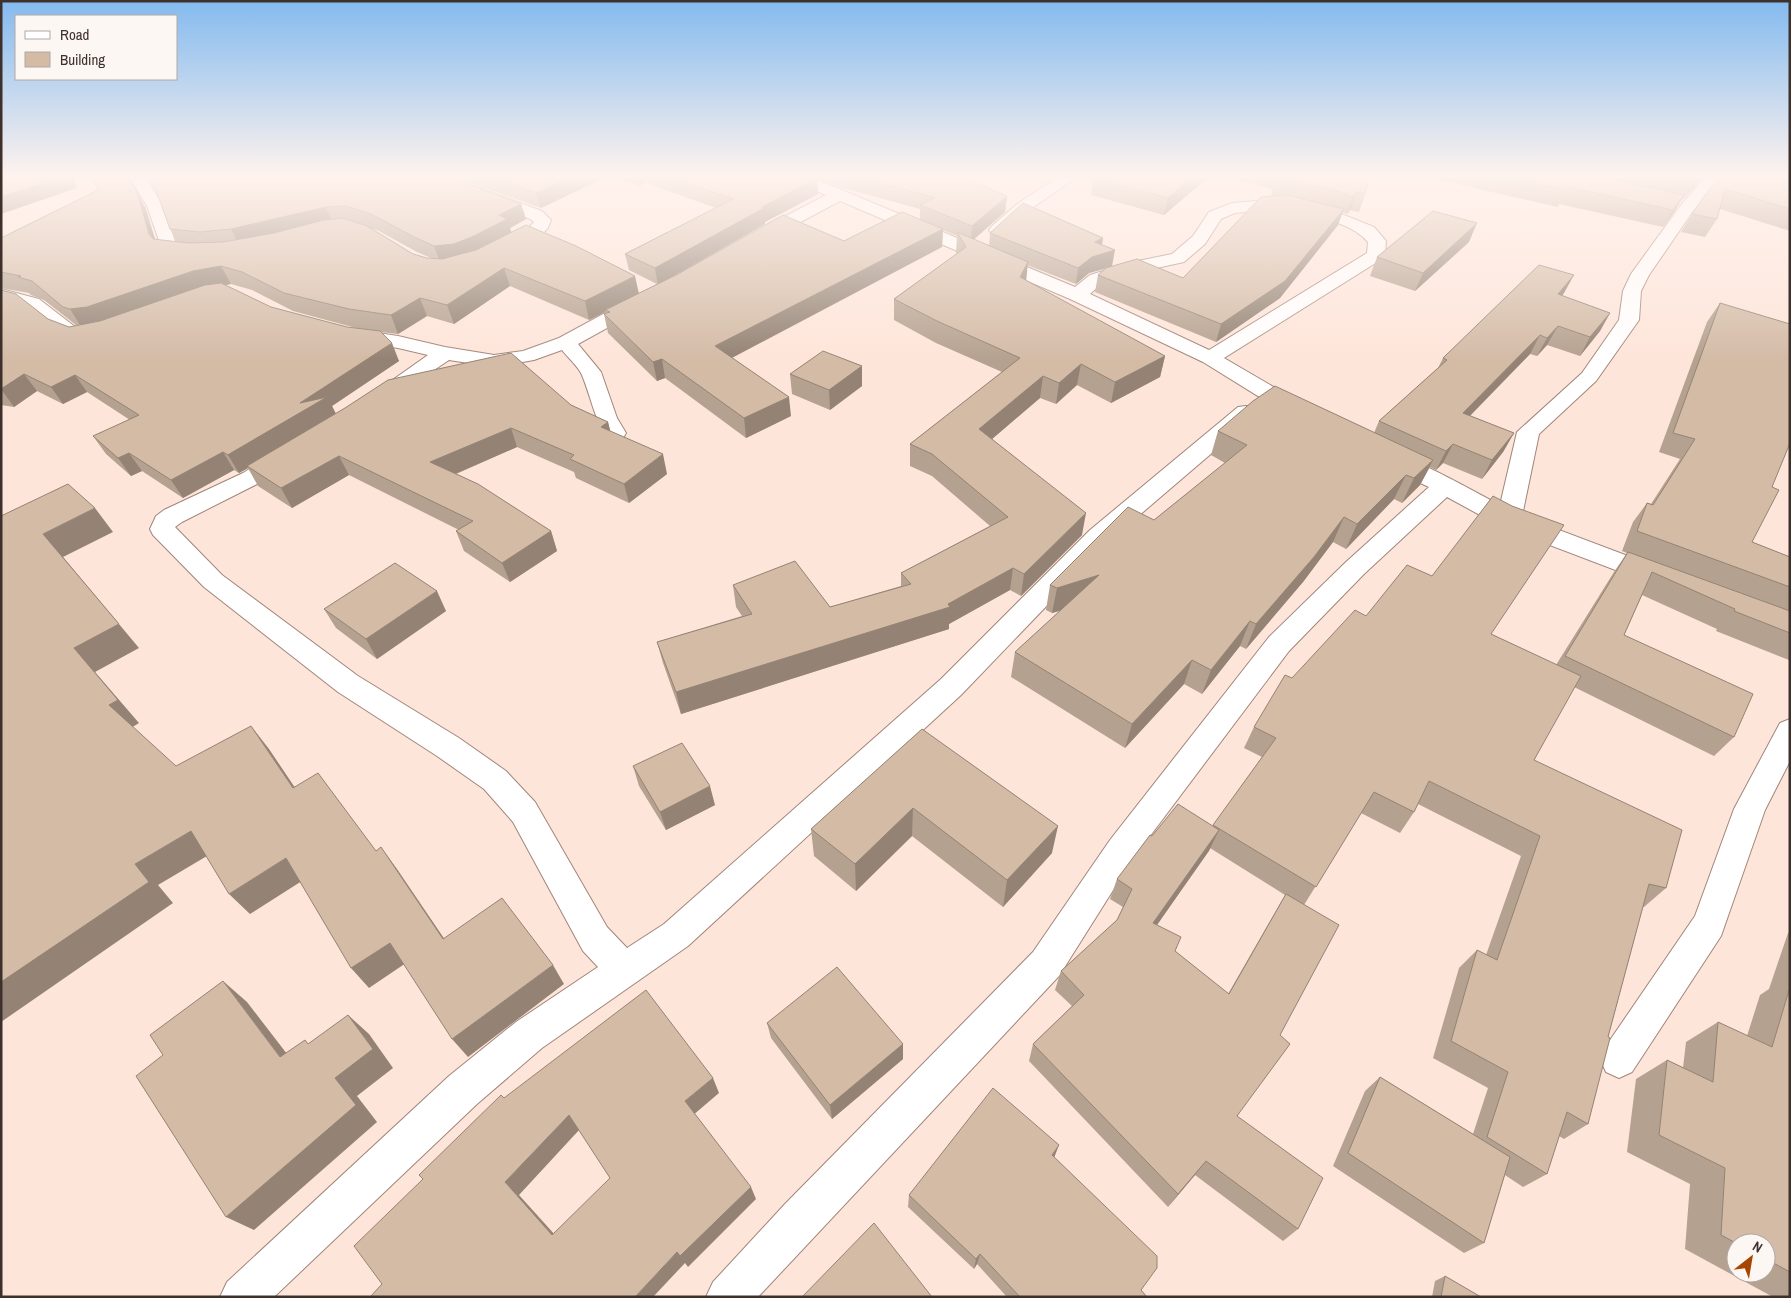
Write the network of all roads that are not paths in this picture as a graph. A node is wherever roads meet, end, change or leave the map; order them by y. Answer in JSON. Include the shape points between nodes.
{"nodes":[{"id":1,"x":166,"y":239,"type":"edge"},
{"id":2,"x":758,"y":239,"type":"edge"},
{"id":3,"x":945,"y":239,"type":"edge"},
{"id":4,"x":988,"y":239,"type":"edge"},
{"id":5,"x":1200,"y":239,"type":"edge"},
{"id":6,"x":1375,"y":239,"type":"edge"},
{"id":7,"x":1663,"y":239,"type":"edge"},
{"id":8,"x":742,"y":248,"type":"edge"},
{"id":9,"x":974,"y":251,"type":"junction"},
{"id":10,"x":211,"y":255,"type":"edge"},
{"id":11,"x":648,"y":290,"type":"edge"},
{"id":12,"x":1077,"y":295,"type":"junction"},
{"id":13,"x":3,"y":296,"type":"edge"},
{"id":14,"x":332,"y":329,"type":"edge"},
{"id":15,"x":104,"y":332,"type":"edge"},
{"id":16,"x":566,"y":342,"type":"junction"},
{"id":17,"x":445,"y":353,"type":"junction"},
{"id":18,"x":1210,"y":358,"type":"junction"},
{"id":19,"x":1270,"y":396,"type":"junction"},
{"id":20,"x":361,"y":411,"type":"edge"},
{"id":21,"x":1319,"y":422,"type":"edge"},
{"id":22,"x":615,"y":433,"type":"edge"},
{"id":23,"x":302,"y":447,"type":"edge"},
{"id":24,"x":1376,"y":454,"type":"edge"},
{"id":25,"x":1445,"y":486,"type":"junction"},
{"id":26,"x":1509,"y":520,"type":"junction"},
{"id":27,"x":1672,"y":582,"type":"edge"},
{"id":28,"x":1790,"y":731,"type":"edge"},
{"id":29,"x":625,"y":971,"type":"junction"},
{"id":30,"x":1618,"y":1059,"type":"dead end"},
{"id":31,"x":242,"y":1297,"type":"edge"},
{"id":32,"x":728,"y":1297,"type":"edge"}],
"edges":[{"from":1,"to":10,"type":"street","via":[[170,251]]},
{"from":2,"to":8,"type":"street"},
{"from":3,"to":9,"type":"street"},
{"from":4,"to":9,"type":"street"},
{"from":5,"to":12,"type":"street","via":[[1178,258],[1096,278]]},
{"from":6,"to":18,"type":"street","via":[[1376,255]]},
{"from":7,"to":26,"type":"street","via":[[1632,291],[1629,320],[1589,377],[1528,432]]},
{"from":9,"to":12,"type":"street"},
{"from":11,"to":16,"type":"street"},
{"from":12,"to":18,"type":"street"},
{"from":13,"to":15,"type":"street","via":[[36,305],[68,331],[80,336]]},
{"from":14,"to":17,"type":"street"},
{"from":16,"to":17,"type":"street","via":[[527,356],[494,361]]},
{"from":16,"to":22,"type":"street","via":[[591,372],[606,418]]},
{"from":17,"to":20,"type":"street"},
{"from":18,"to":19,"type":"street"},
{"from":19,"to":21,"type":"street"},
{"from":19,"to":29,"type":"street","via":[[1236,419],[1099,536],[950,687],[676,935]]},
{"from":23,"to":29,"type":"street","via":[[251,478],[173,516],[165,522],[162,530],[213,581],[348,684],[495,780],[524,812],[595,939]]},
{"from":24,"to":25,"type":"street"},
{"from":25,"to":26,"type":"street"},
{"from":25,"to":32,"type":"street","via":[[1355,568],[1279,644],[1121,850],[1046,964]]},
{"from":26,"to":27,"type":"street"},
{"from":28,"to":30,"type":"street","via":[[1750,809],[1709,925]]},
{"from":29,"to":31,"type":"street","via":[[529,1035],[463,1090]]}]}
